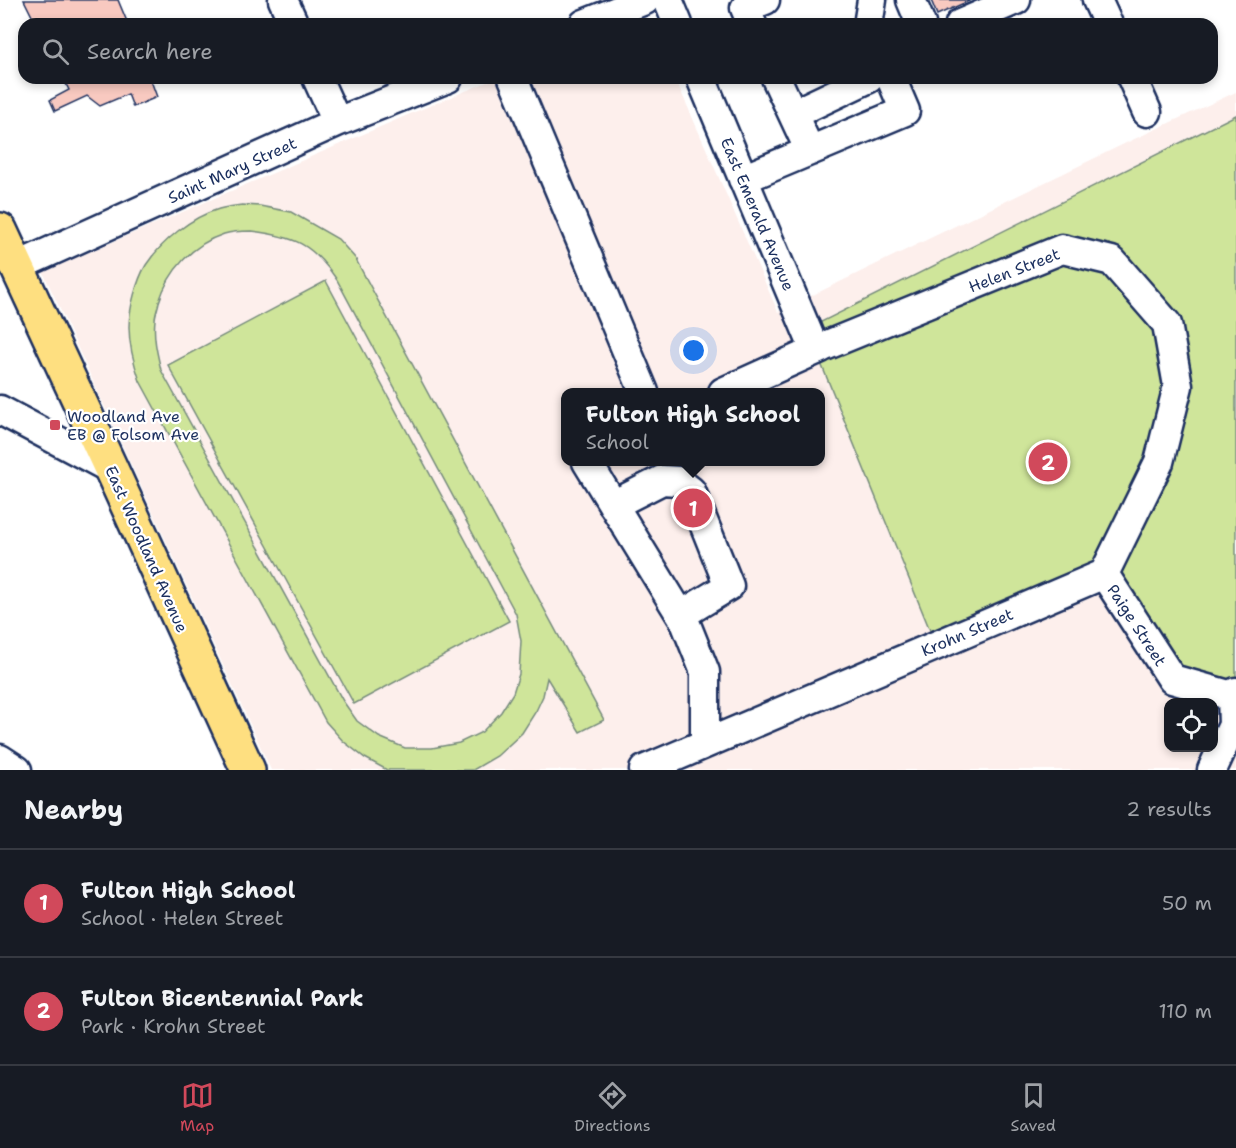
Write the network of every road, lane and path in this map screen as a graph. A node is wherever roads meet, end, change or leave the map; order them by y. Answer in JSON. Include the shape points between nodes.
{"nodes":[{"id":1,"x":283,"y":0,"type":"edge"},
{"id":2,"x":644,"y":0,"type":"edge"},
{"id":3,"x":668,"y":0,"type":"edge"},
{"id":4,"x":765,"y":0,"type":"edge"},
{"id":5,"x":911,"y":0,"type":"edge"},
{"id":6,"x":1016,"y":0,"type":"edge"},
{"id":7,"x":1097,"y":0,"type":"edge"},
{"id":8,"x":291,"y":18,"type":"edge"},
{"id":9,"x":599,"y":18,"type":"edge"},
{"id":10,"x":676,"y":18,"type":"edge"},
{"id":11,"x":749,"y":18,"type":"edge"},
{"id":12,"x":918,"y":18,"type":"edge"},
{"id":13,"x":974,"y":18,"type":"edge"},
{"id":14,"x":1105,"y":18,"type":"edge"},
{"id":15,"x":320,"y":84,"type":"edge"},
{"id":16,"x":433,"y":84,"type":"edge"},
{"id":17,"x":515,"y":84,"type":"edge"},
{"id":18,"x":707,"y":84,"type":"edge"},
{"id":19,"x":779,"y":84,"type":"edge"},
{"id":20,"x":856,"y":84,"type":"edge"},
{"id":21,"x":894,"y":84,"type":"edge"},
{"id":22,"x":1135,"y":84,"type":"edge"},
{"id":23,"x":1147,"y":112,"type":"dead end"},
{"id":24,"x":793,"y":114,"type":"junction"},
{"id":25,"x":336,"y":122,"type":"junction"},
{"id":26,"x":810,"y":151,"type":"junction"},
{"id":27,"x":743,"y":179,"type":"junction"},
{"id":28,"x":0,"y":230,"type":"edge"},
{"id":29,"x":18,"y":266,"type":"junction"},
{"id":30,"x":818,"y":349,"type":"junction"},
{"id":31,"x":642,"y":388,"type":"edge"},
{"id":32,"x":734,"y":388,"type":"edge"},
{"id":33,"x":0,"y":410,"type":"edge"},
{"id":34,"x":590,"y":466,"type":"edge"},
{"id":35,"x":111,"y":469,"type":"junction"},
{"id":36,"x":614,"y":504,"type":"junction"},
{"id":37,"x":1104,"y":574,"type":"junction"},
{"id":38,"x":681,"y":615,"type":"junction"},
{"id":39,"x":1234,"y":694,"type":"edge"},
{"id":40,"x":705,"y":744,"type":"junction"},
{"id":41,"x":0,"y":759,"type":"edge"},
{"id":42,"x":17,"y":770,"type":"edge"},
{"id":43,"x":248,"y":770,"type":"edge"},
{"id":44,"x":644,"y":770,"type":"edge"},
{"id":45,"x":1212,"y":770,"type":"edge"}],
"edges":[{"from":1,"to":8,"type":"street"},
{"from":2,"to":9,"type":"street"},
{"from":3,"to":10,"type":"street"},
{"from":4,"to":11,"type":"street","via":[[745,8]]},
{"from":5,"to":12,"type":"street"},
{"from":6,"to":13,"type":"street"},
{"from":7,"to":14,"type":"street"},
{"from":15,"to":25,"type":"street"},
{"from":16,"to":25,"type":"street","name":"Saint Mary Street"},
{"from":17,"to":31,"type":"street"},
{"from":18,"to":27,"type":"street","name":"East Emerald Avenue"},
{"from":19,"to":24,"type":"street"},
{"from":20,"to":24,"type":"street"},
{"from":21,"to":26,"type":"street","via":[[905,111]]},
{"from":22,"to":23,"type":"street"},
{"from":24,"to":26,"type":"street"},
{"from":25,"to":29,"type":"street","name":"Saint Mary Street"},
{"from":26,"to":27,"type":"street"},
{"from":27,"to":30,"type":"street","name":"East Emerald Avenue"},
{"from":28,"to":29,"type":"main road","name":"East Woodland Avenue"},
{"from":29,"to":35,"type":"main road","name":"East Woodland Avenue"},
{"from":30,"to":32,"type":"street","name":"Helen Street"},
{"from":30,"to":37,"type":"street","name":"Helen Street","via":[[1062,249],[1112,261],[1167,324],[1178,386],[1159,462]]},
{"from":33,"to":35,"type":"street"},
{"from":34,"to":36,"type":"street"},
{"from":35,"to":43,"type":"main road","name":"East Woodland Avenue"},
{"from":36,"to":38,"type":"street"},
{"from":36,"to":38,"type":"street","via":[[662,480],[678,481],[691,491],[729,586]]},
{"from":37,"to":39,"type":"street","name":"Paige Street","via":[[1172,679]]},
{"from":37,"to":40,"type":"street","name":"Krohn Street"},
{"from":38,"to":40,"type":"street","via":[[705,672]]},
{"from":39,"to":45,"type":"street","via":[[1233,725]]},
{"from":40,"to":44,"type":"street","name":"Krohn Street"},
{"from":41,"to":42,"type":"street"}]}
